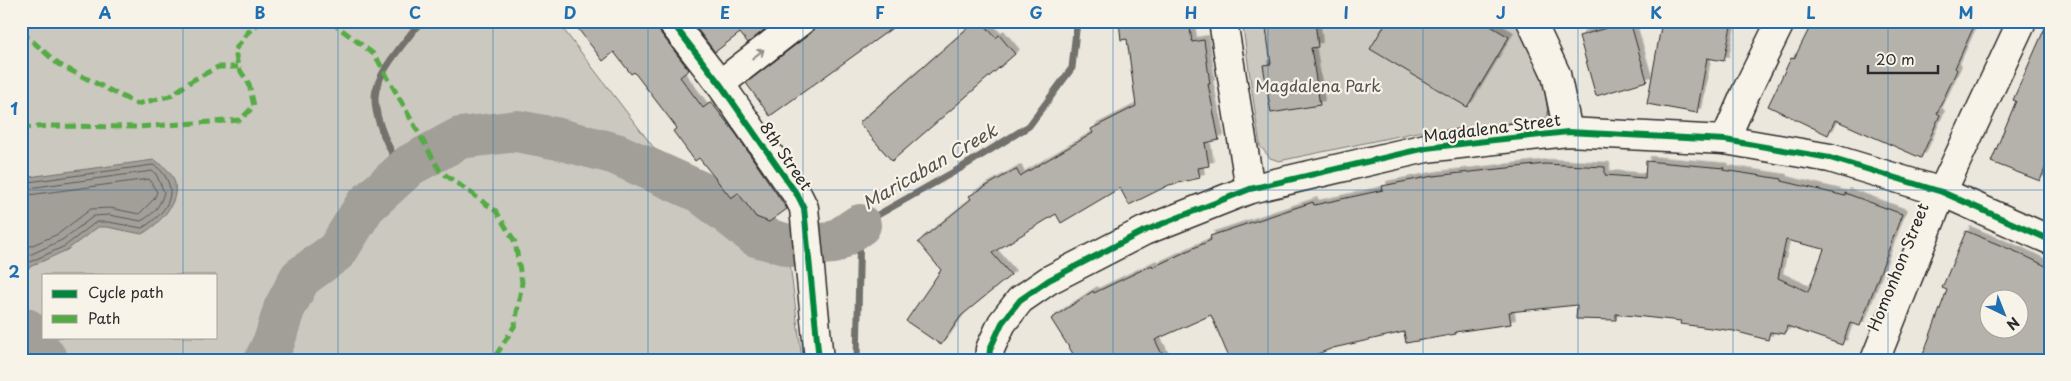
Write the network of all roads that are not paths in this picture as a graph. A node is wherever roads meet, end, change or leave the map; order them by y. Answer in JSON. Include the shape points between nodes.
{"nodes":[{"id":1,"x":671,"y":21,"type":"edge"},
{"id":2,"x":801,"y":21,"type":"edge"},
{"id":3,"x":1223,"y":21,"type":"edge"},
{"id":4,"x":1532,"y":21,"type":"edge"},
{"id":5,"x":1780,"y":21,"type":"edge"},
{"id":6,"x":2022,"y":21,"type":"edge"},
{"id":7,"x":720,"y":84,"type":"junction"},
{"id":8,"x":1568,"y":132,"type":"junction"},
{"id":9,"x":1725,"y":140,"type":"junction"},
{"id":10,"x":1250,"y":189,"type":"junction"},
{"id":11,"x":1942,"y":192,"type":"junction"},
{"id":12,"x":2050,"y":240,"type":"edge"},
{"id":13,"x":819,"y":360,"type":"edge"},
{"id":14,"x":989,"y":360,"type":"edge"},
{"id":15,"x":1875,"y":360,"type":"edge"}],
"edges":[{"from":1,"to":7,"type":"street","name":"8th Street"},
{"from":7,"to":2,"type":"street","one_way":true},
{"from":3,"to":10,"type":"street"},
{"from":4,"to":8,"type":"street","via":[[1556,74]]},
{"from":5,"to":9,"type":"street"},
{"from":6,"to":11,"type":"street","name":"Homonhon Street"},
{"from":7,"to":13,"type":"street","name":"8th Street","via":[[804,208]]},
{"from":8,"to":9,"type":"street","name":"Magdalena Street"},
{"from":8,"to":10,"type":"street","name":"Magdalena Street","via":[[1426,148]]},
{"from":9,"to":11,"type":"street","name":"Magdalena Street","via":[[1830,158]]},
{"from":10,"to":14,"type":"street","name":"Magdalena Street","via":[[1144,231],[1049,280],[1020,300],[1002,323],[990,349]]},
{"from":11,"to":12,"type":"street","name":"Magdalena Street"},
{"from":11,"to":15,"type":"street","name":"Homonhon Street"}]}
